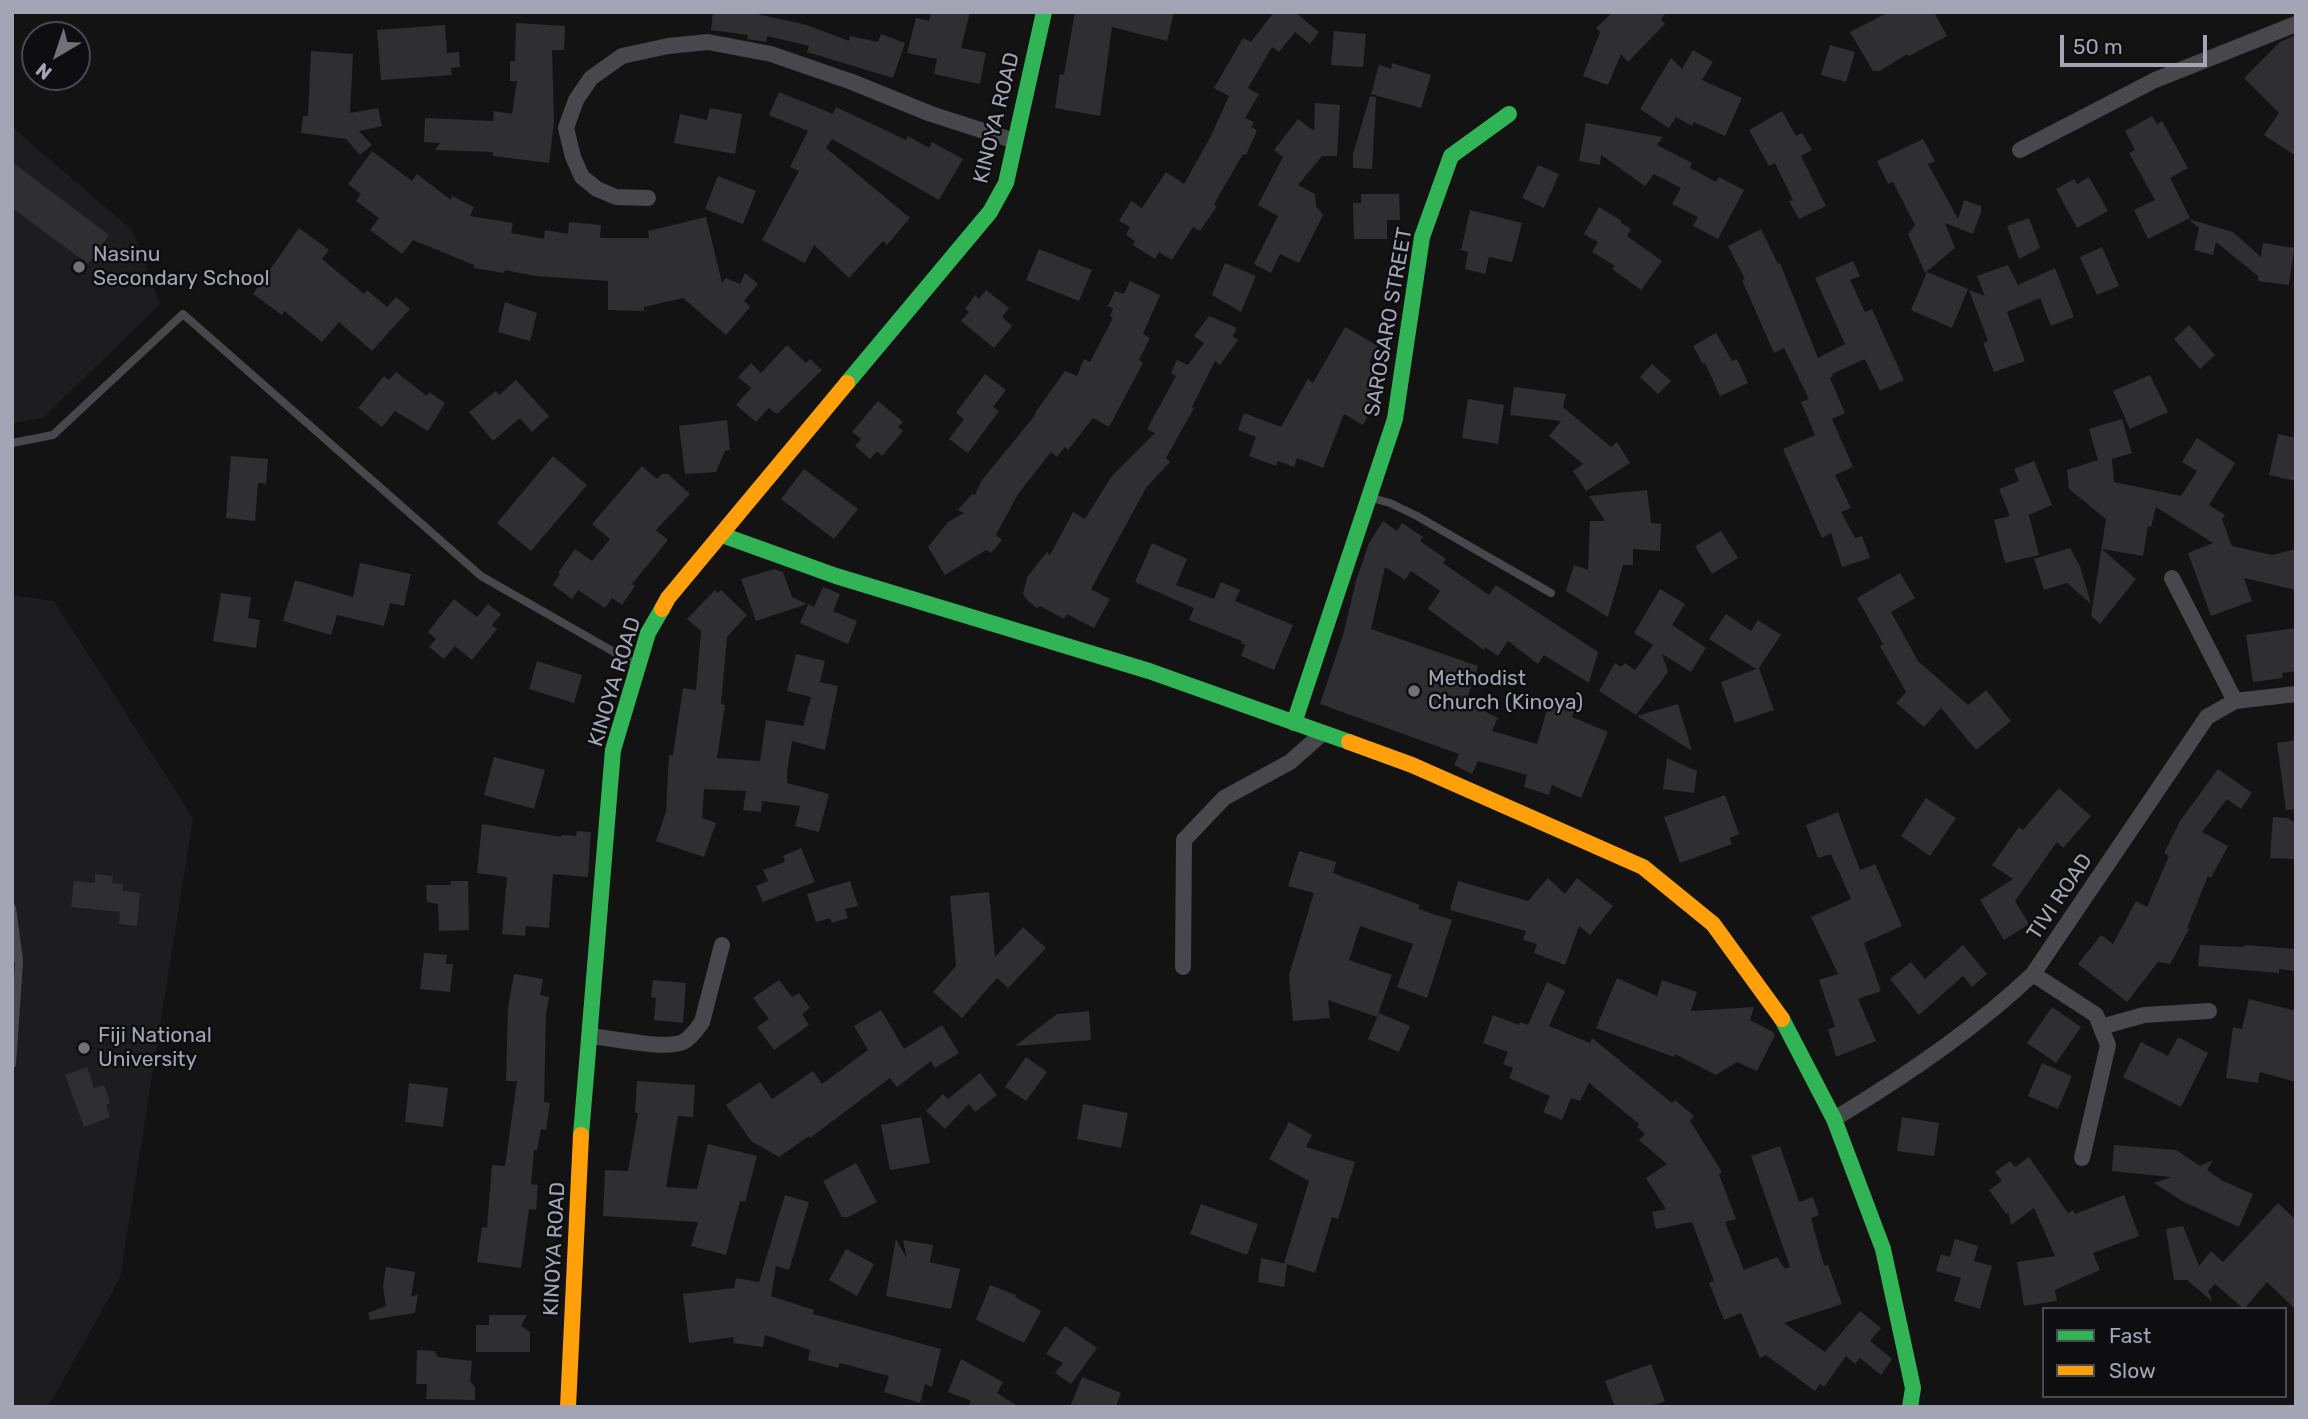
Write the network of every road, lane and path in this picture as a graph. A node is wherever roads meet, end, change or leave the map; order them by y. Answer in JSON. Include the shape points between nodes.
{"nodes":[{"id":1,"x":1044,"y":12,"type":"edge"},
{"id":2,"x":2296,"y":24,"type":"edge"},
{"id":3,"x":1509,"y":114,"type":"dead end"},
{"id":4,"x":1015,"y":141,"type":"junction"},
{"id":5,"x":2020,"y":150,"type":"dead end"},
{"id":6,"x":648,"y":198,"type":"dead end"},
{"id":7,"x":12,"y":443,"type":"edge"},
{"id":8,"x":1369,"y":498,"type":"junction"},
{"id":9,"x":722,"y":535,"type":"junction"},
{"id":10,"x":2172,"y":578,"type":"dead end"},
{"id":11,"x":1551,"y":593,"type":"dead end"},
{"id":12,"x":638,"y":665,"type":"junction"},
{"id":13,"x":2296,"y":694,"type":"edge"},
{"id":14,"x":2235,"y":701,"type":"junction"},
{"id":15,"x":1294,"y":723,"type":"junction"},
{"id":16,"x":1323,"y":733,"type":"junction"},
{"id":17,"x":12,"y":908,"type":"edge"},
{"id":18,"x":722,"y":945,"type":"dead end"},
{"id":19,"x":12,"y":951,"type":"edge"},
{"id":20,"x":19,"y":963,"type":"junction"},
{"id":21,"x":1183,"y":967,"type":"dead end"},
{"id":22,"x":2034,"y":974,"type":"junction"},
{"id":23,"x":2209,"y":1011,"type":"dead end"},
{"id":24,"x":2101,"y":1027,"type":"junction"},
{"id":25,"x":590,"y":1036,"type":"junction"},
{"id":26,"x":12,"y":1063,"type":"edge"},
{"id":27,"x":1834,"y":1119,"type":"junction"},
{"id":28,"x":2082,"y":1158,"type":"dead end"},
{"id":29,"x":568,"y":1407,"type":"edge"},
{"id":30,"x":1910,"y":1407,"type":"edge"}],
"edges":[{"from":1,"to":4,"type":"street","name":"KINOYA ROAD"},
{"from":2,"to":5,"type":"street","via":[[2155,79]]},
{"from":3,"to":8,"type":"street","name":"SAROSARO STREET","via":[[1451,156],[1422,237],[1395,419]]},
{"from":4,"to":6,"type":"street","via":[[771,54],[708,42],[668,46],[622,56],[591,78],[576,100],[566,128],[582,177],[597,190],[616,197]]},
{"from":4,"to":9,"type":"street","name":"KINOYA ROAD","via":[[1006,183],[990,212]]},
{"from":7,"to":12,"type":"lane","via":[[53,435],[183,314],[481,576]]},
{"from":8,"to":11,"type":"lane","via":[[1417,516]]},
{"from":8,"to":15,"type":"street","name":"SAROSARO STREET"},
{"from":9,"to":12,"type":"street","name":"KINOYA ROAD","via":[[668,598]]},
{"from":9,"to":15,"type":"street","via":[[836,576],[1149,671]]},
{"from":10,"to":14,"type":"street"},
{"from":12,"to":25,"type":"street","name":"KINOYA ROAD","via":[[613,750]]},
{"from":13,"to":14,"type":"street","name":"TIVI ROAD"},
{"from":14,"to":22,"type":"street","name":"TIVI ROAD","via":[[2207,717]]},
{"from":15,"to":16,"type":"street"},
{"from":16,"to":21,"type":"street","via":[[1290,762],[1224,799],[1184,840]]},
{"from":16,"to":27,"type":"street","via":[[1412,765],[1643,867],[1713,924],[1777,1009]]},
{"from":17,"to":20,"type":"lane"},
{"from":18,"to":25,"type":"street","via":[[702,1022],[684,1042],[669,1045]]},
{"from":19,"to":20,"type":"lane"},
{"from":20,"to":26,"type":"lane"},
{"from":22,"to":24,"type":"street","via":[[2095,1015]]},
{"from":22,"to":27,"type":"street","name":"TIVI ROAD","via":[[1997,1008]]},
{"from":23,"to":24,"type":"street","via":[[2144,1015]]},
{"from":24,"to":28,"type":"street","via":[[2108,1045]]},
{"from":25,"to":29,"type":"street","name":"KINOYA ROAD"},
{"from":27,"to":30,"type":"street","via":[[1884,1249],[1913,1388]]}]}
